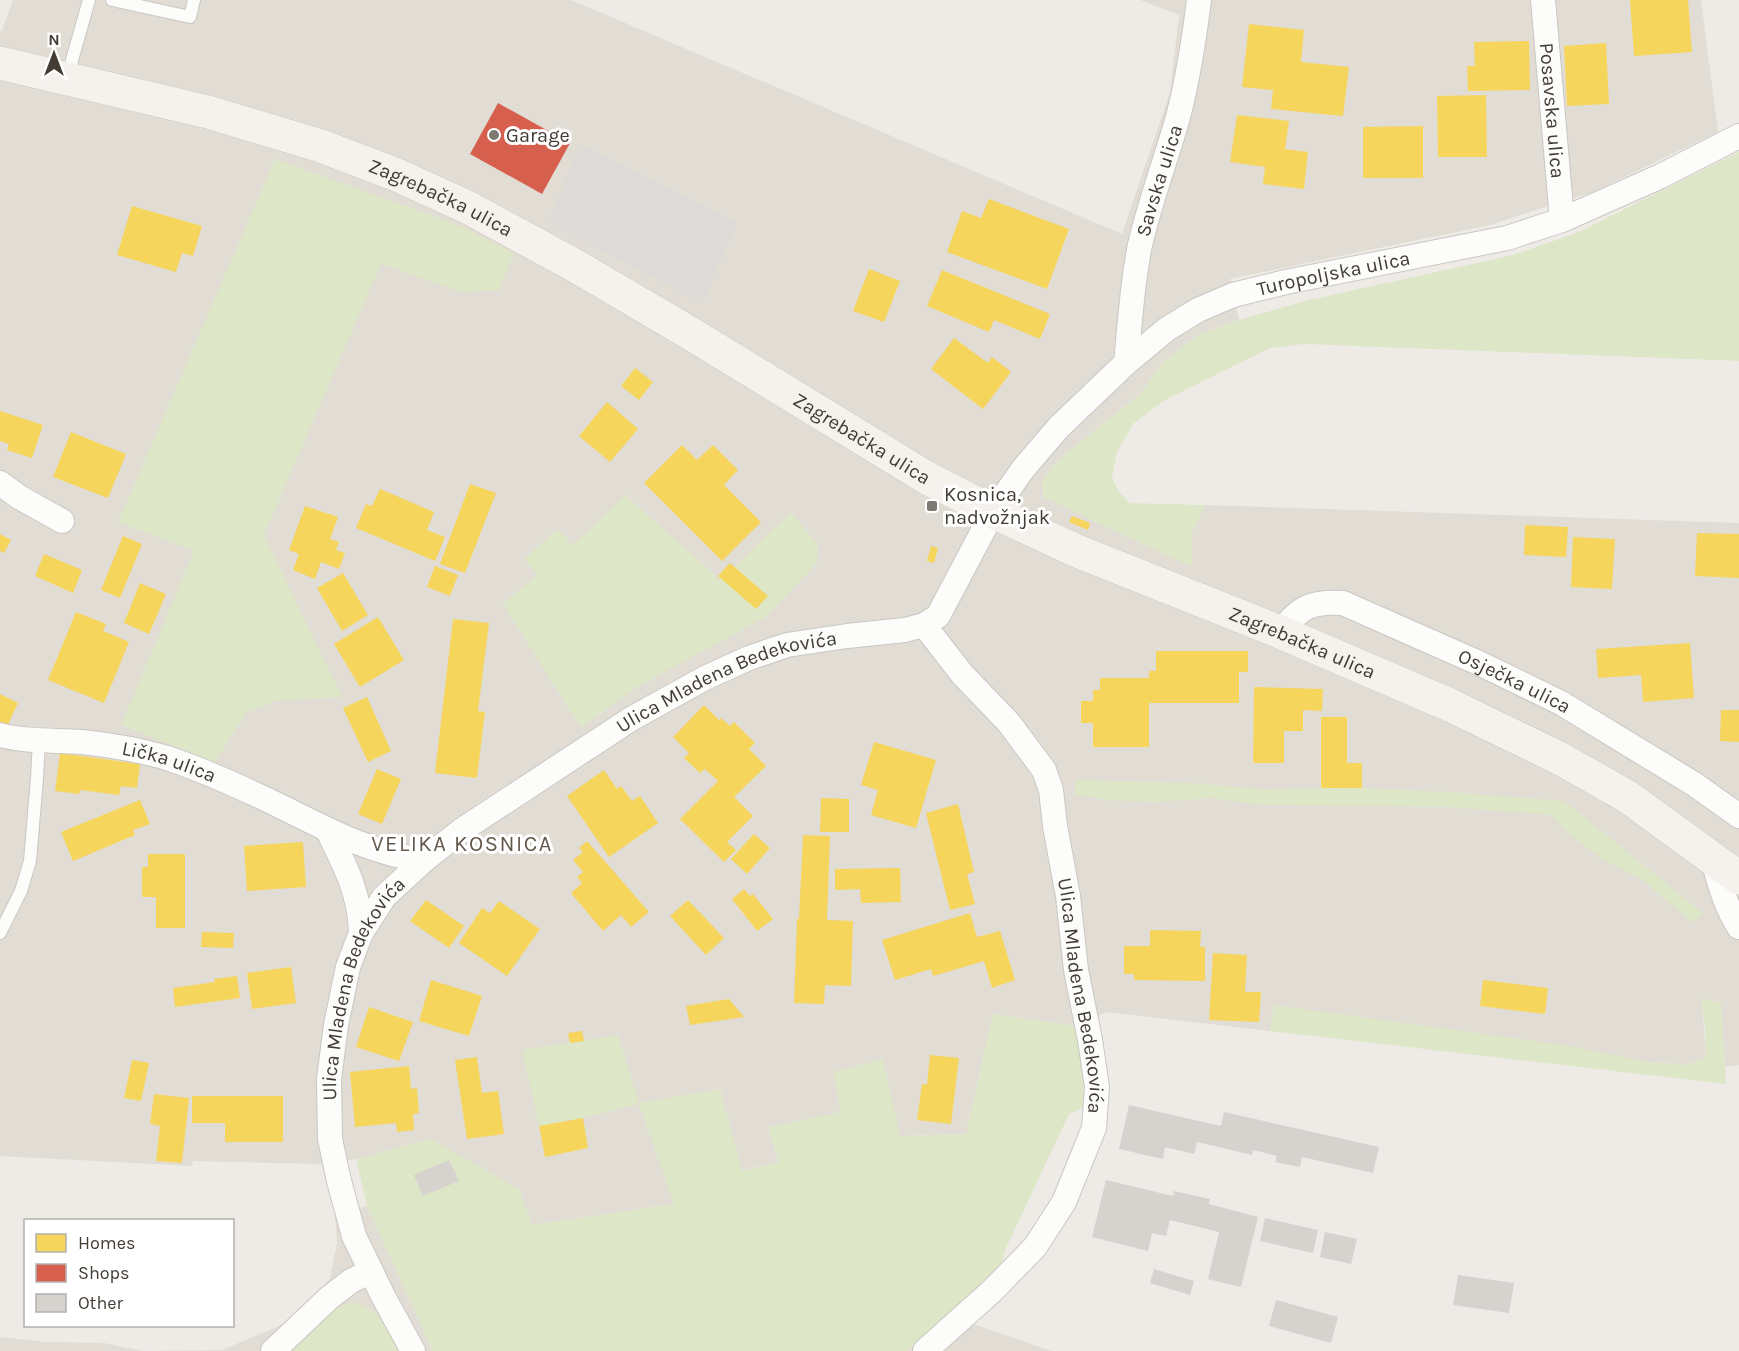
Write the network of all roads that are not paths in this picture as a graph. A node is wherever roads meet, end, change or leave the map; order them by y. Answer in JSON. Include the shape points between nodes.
{"nodes":[{"id":1,"x":89,"y":0,"type":"edge"},
{"id":2,"x":112,"y":0,"type":"edge"},
{"id":3,"x":194,"y":0,"type":"edge"},
{"id":4,"x":1199,"y":0,"type":"edge"},
{"id":5,"x":1543,"y":0,"type":"edge"},
{"id":6,"x":0,"y":63,"type":"edge"},
{"id":7,"x":70,"y":80,"type":"junction"},
{"id":8,"x":1739,"y":136,"type":"edge"},
{"id":9,"x":1562,"y":220,"type":"junction"},
{"id":10,"x":1126,"y":363,"type":"junction"},
{"id":11,"x":0,"y":483,"type":"edge"},
{"id":12,"x":993,"y":512,"type":"junction"},
{"id":13,"x":62,"y":521,"type":"dead end"},
{"id":14,"x":924,"y":625,"type":"junction"},
{"id":15,"x":1280,"y":632,"type":"junction"},
{"id":16,"x":0,"y":735,"type":"edge"},
{"id":17,"x":39,"y":741,"type":"junction"},
{"id":18,"x":1739,"y":816,"type":"edge"},
{"id":19,"x":328,"y":831,"type":"junction"},
{"id":20,"x":424,"y":860,"type":"junction"},
{"id":21,"x":1726,"y":869,"type":"edge"},
{"id":22,"x":1739,"y":927,"type":"edge"},
{"id":23,"x":0,"y":933,"type":"edge"},
{"id":24,"x":361,"y":933,"type":"junction"},
{"id":25,"x":370,"y":1270,"type":"junction"},
{"id":26,"x":273,"y":1351,"type":"edge"},
{"id":27,"x":413,"y":1351,"type":"edge"},
{"id":28,"x":924,"y":1351,"type":"edge"}],
"edges":[{"from":1,"to":7,"type":"lane"},
{"from":2,"to":3,"type":"lane","via":[[190,17]]},
{"from":4,"to":10,"type":"street","name":"Savska ulica","via":[[1193,52],[1178,117],[1140,247]]},
{"from":5,"to":9,"type":"street","name":"Posavska ulica"},
{"from":6,"to":7,"type":"street","name":"Zagrebačka ulica"},
{"from":7,"to":12,"type":"street","name":"Zagrebačka ulica","via":[[208,112],[321,146],[467,207],[688,332],[927,478]]},
{"from":8,"to":9,"type":"street","name":"Turopoljska ulica"},
{"from":9,"to":10,"type":"street","name":"Turopoljska ulica","via":[[1507,238],[1233,296],[1198,310],[1167,329]]},
{"from":10,"to":12,"type":"street","name":"Turopoljska ulica","via":[[1059,427]]},
{"from":11,"to":13,"type":"street"},
{"from":12,"to":14,"type":"street","via":[[938,616]]},
{"from":12,"to":15,"type":"street","name":"Zagrebačka ulica","via":[[1077,551]]},
{"from":14,"to":20,"type":"street","name":"Ulica Mladena Bedekovića","via":[[787,645],[716,673],[631,719],[462,830]]},
{"from":14,"to":28,"type":"street","name":"Ulica Mladena Bedekovića","via":[[962,674],[1009,723],[1044,770],[1051,790],[1097,1087],[1094,1128],[1064,1202],[1035,1247]]},
{"from":15,"to":18,"type":"street","name":"Osječka ulica","via":[[1293,616],[1311,605],[1343,603],[1561,703]]},
{"from":15,"to":21,"type":"street","name":"Zagrebačka ulica","via":[[1452,706],[1561,759],[1628,797]]},
{"from":16,"to":17,"type":"street","name":"Lička ulica"},
{"from":17,"to":19,"type":"street","name":"Lička ulica","via":[[81,742],[166,758],[216,777]]},
{"from":17,"to":23,"type":"lane","via":[[30,861],[21,891]]},
{"from":19,"to":20,"type":"street","name":"Lička ulica","via":[[397,856]]},
{"from":19,"to":24,"type":"street","via":[[350,876],[361,913]]},
{"from":20,"to":24,"type":"street","name":"Ulica Mladena Bedekovića","via":[[384,897]]},
{"from":21,"to":22,"type":"street","via":[[1721,888]]},
{"from":24,"to":25,"type":"street","name":"Ulica Mladena Bedekovića","via":[[348,967],[336,1025],[329,1079],[330,1139],[354,1236]]},
{"from":25,"to":26,"type":"street","via":[[330,1297]]},
{"from":25,"to":27,"type":"street","name":"Ulica Mladena Bedekovića"}]}
